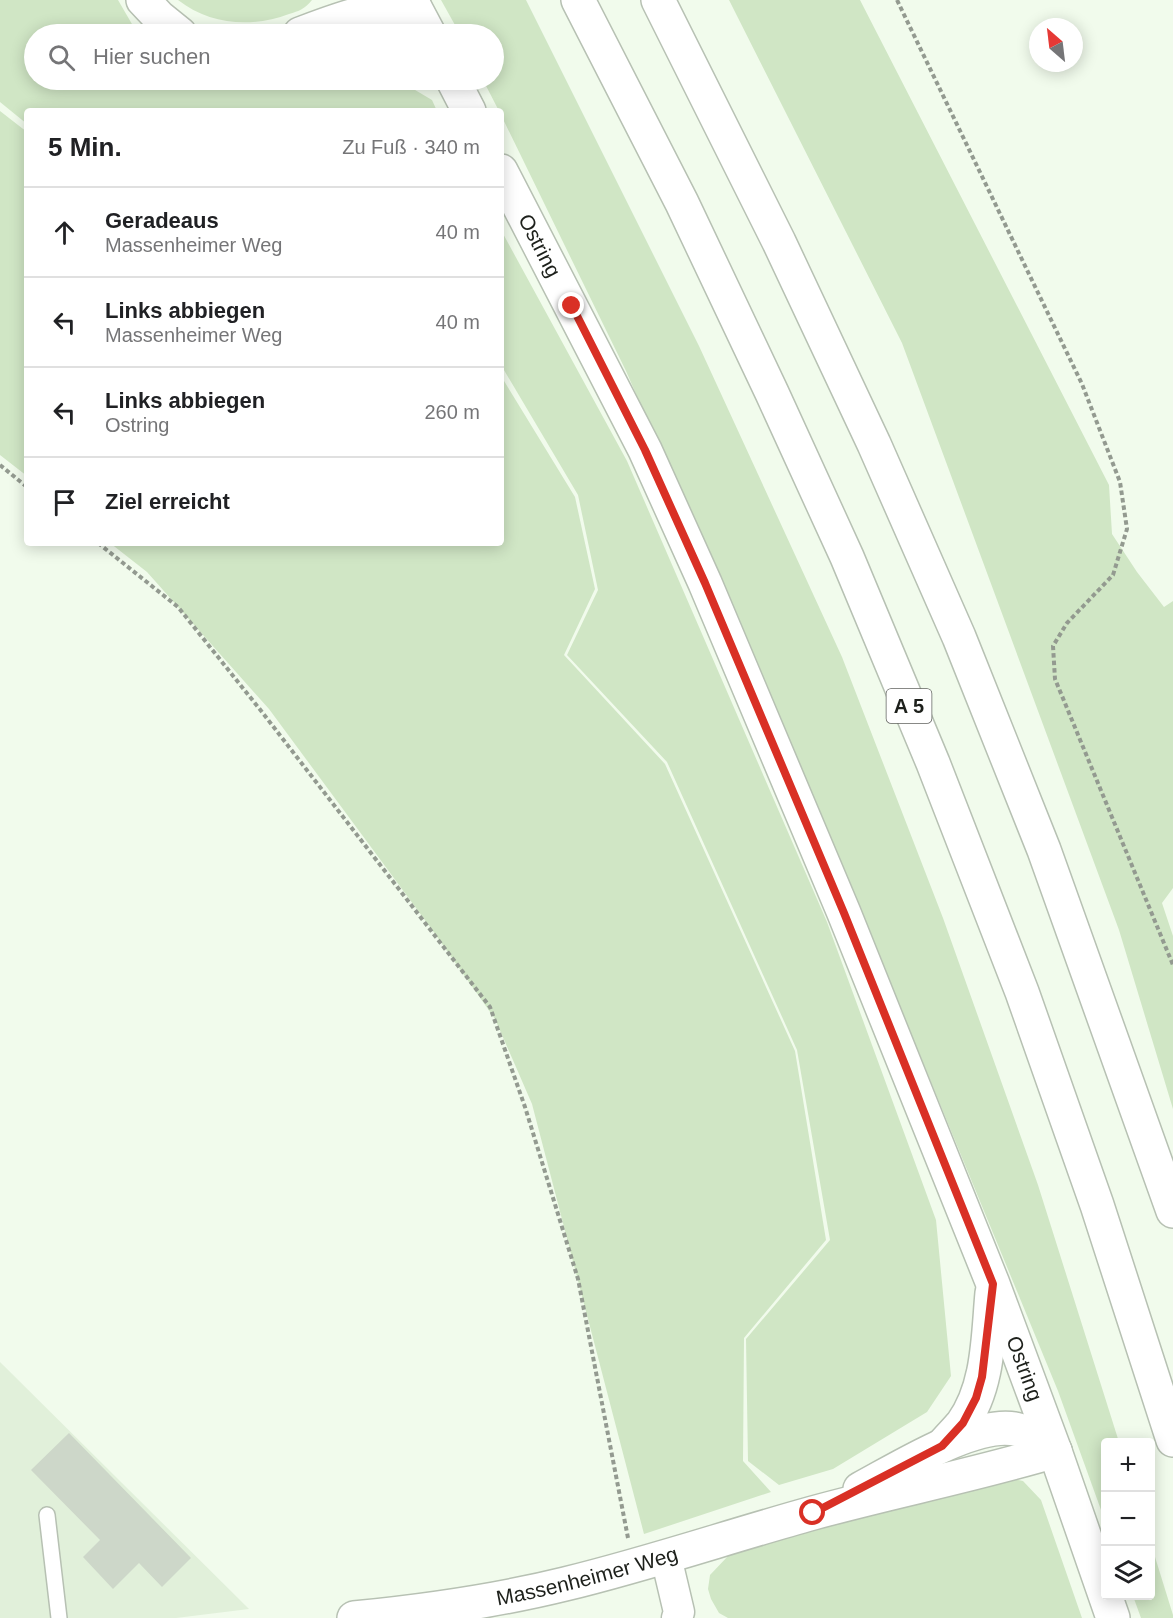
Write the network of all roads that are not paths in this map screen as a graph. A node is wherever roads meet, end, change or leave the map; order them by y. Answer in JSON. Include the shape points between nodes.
{"nodes":[{"id":1,"x":143,"y":0,"type":"edge"},
{"id":2,"x":578,"y":0,"type":"edge"},
{"id":3,"x":658,"y":0,"type":"edge"},
{"id":4,"x":418,"y":14,"type":"edge"},
{"id":5,"x":321,"y":20,"type":"edge"},
{"id":6,"x":168,"y":24,"type":"edge"},
{"id":7,"x":458,"y":90,"type":"edge"},
{"id":8,"x":467,"y":108,"type":"edge"},
{"id":9,"x":504,"y":177,"type":"edge"},
{"id":10,"x":1173,"y":1211,"type":"edge"},
{"id":11,"x":993,"y":1284,"type":"junction"},
{"id":12,"x":1173,"y":1440,"type":"edge"},
{"id":13,"x":942,"y":1446,"type":"junction"},
{"id":14,"x":1055,"y":1451,"type":"junction"},
{"id":15,"x":813,"y":1513,"type":"junction"},
{"id":16,"x":47,"y":1515,"type":"dead end"},
{"id":17,"x":666,"y":1557,"type":"junction"},
{"id":18,"x":679,"y":1616,"type":"edge"},
{"id":19,"x":59,"y":1618,"type":"edge"},
{"id":20,"x":354,"y":1618,"type":"edge"},
{"id":21,"x":1113,"y":1618,"type":"edge"}],
"edges":[{"from":1,"to":6,"type":"main road"},
{"from":2,"to":12,"type":"main road","number":"A 5","via":[[682,203],[772,393],[847,557],[929,752],[1022,992],[1097,1205]]},
{"from":3,"to":10,"type":"main road","via":[[779,242],[959,637],[1044,850]]},
{"from":4,"to":5,"type":"main road","via":[[394,7]]},
{"from":7,"to":8,"type":"main road"},
{"from":9,"to":11,"type":"main road","name":"Ostring","via":[[645,450],[705,583],[844,913]]},
{"from":11,"to":13,"type":"main road","name":"Massenheimer Weg","via":[[976,1398],[963,1423]]},
{"from":11,"to":14,"type":"main road","name":"Ostring"},
{"from":13,"to":14,"type":"main road","name":"Massenheimer Weg","via":[[998,1428],[1032,1435]]},
{"from":13,"to":15,"type":"main road","name":"Massenheimer Weg"},
{"from":14,"to":15,"type":"main road","name":"Massenheimer Weg"},
{"from":14,"to":21,"type":"main road","name":"Ostring"},
{"from":15,"to":17,"type":"main road","name":"Massenheimer Weg"},
{"from":16,"to":19,"type":"lane"},
{"from":17,"to":18,"type":"street"},
{"from":17,"to":20,"type":"main road","name":"Massenheimer Weg","via":[[499,1598]]}]}
